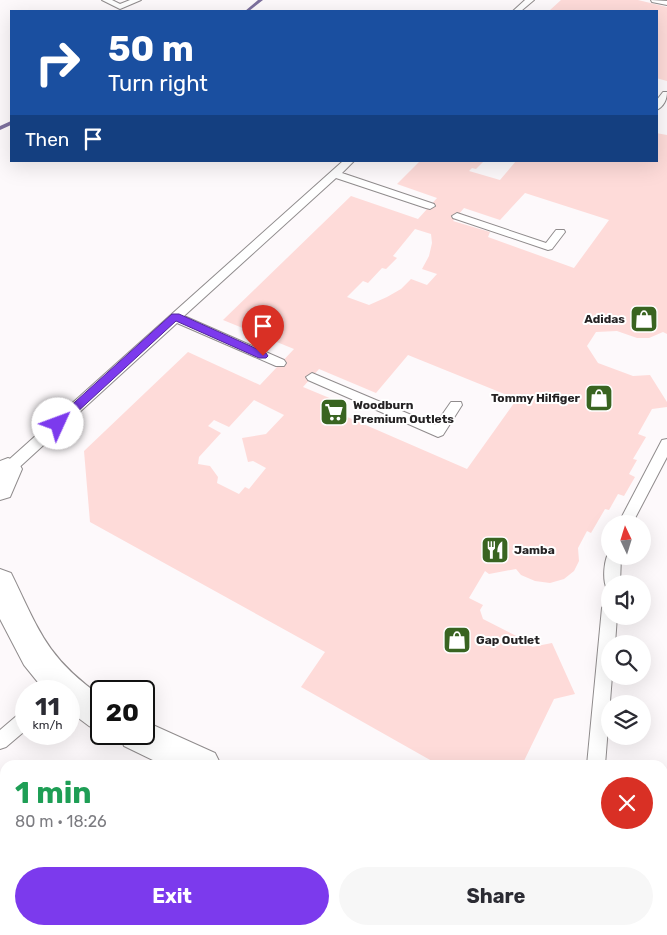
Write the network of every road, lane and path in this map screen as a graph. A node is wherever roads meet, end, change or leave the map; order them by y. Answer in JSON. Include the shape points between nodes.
{"nodes":[{"id":1,"x":106,"y":0,"type":"edge"},
{"id":2,"x":138,"y":0,"type":"edge"},
{"id":3,"x":530,"y":0,"type":"edge"},
{"id":4,"x":655,"y":0,"type":"edge"},
{"id":5,"x":667,"y":3,"type":"edge"},
{"id":6,"x":518,"y":10,"type":"edge"},
{"id":7,"x":666,"y":94,"type":"edge"},
{"id":8,"x":658,"y":104,"type":"edge"},
{"id":9,"x":348,"y":162,"type":"edge"},
{"id":10,"x":335,"y":174,"type":"junction"},
{"id":11,"x":430,"y":206,"type":"dead end"},
{"id":12,"x":458,"y":216,"type":"dead end"},
{"id":13,"x":560,"y":232,"type":"dead end"},
{"id":14,"x":175,"y":317,"type":"junction"},
{"id":15,"x":280,"y":364,"type":"dead end"},
{"id":16,"x":312,"y":377,"type":"dead end"},
{"id":17,"x":456,"y":405,"type":"dead end"},
{"id":18,"x":667,"y":444,"type":"edge"},
{"id":19,"x":4,"y":479,"type":"edge"},
{"id":20,"x":630,"y":515,"type":"edge"},
{"id":21,"x":0,"y":582,"type":"edge"},
{"id":22,"x":608,"y":625,"type":"edge"},
{"id":23,"x":55,"y":680,"type":"edge"},
{"id":24,"x":15,"y":728,"type":"edge"},
{"id":25,"x":0,"y":741,"type":"edge"},
{"id":26,"x":155,"y":743,"type":"edge"},
{"id":27,"x":189,"y":760,"type":"edge"},
{"id":28,"x":596,"y":760,"type":"edge"}],
"edges":[{"from":1,"to":2,"type":"lane","via":[[120,7]]},
{"from":3,"to":6,"type":"lane"},
{"from":4,"to":5,"type":"lane"},
{"from":7,"to":8,"type":"lane"},
{"from":9,"to":10,"type":"lane"},
{"from":10,"to":11,"type":"lane"},
{"from":10,"to":14,"type":"lane"},
{"from":12,"to":13,"type":"lane","via":[[548,247]]},
{"from":14,"to":15,"type":"lane"},
{"from":14,"to":19,"type":"lane"},
{"from":16,"to":17,"type":"lane","via":[[438,432]]},
{"from":18,"to":20,"type":"lane"},
{"from":21,"to":23,"type":"street","via":[[16,623],[37,659]]},
{"from":22,"to":28,"type":"lane"},
{"from":24,"to":25,"type":"lane"},
{"from":26,"to":27,"type":"street"}]}
